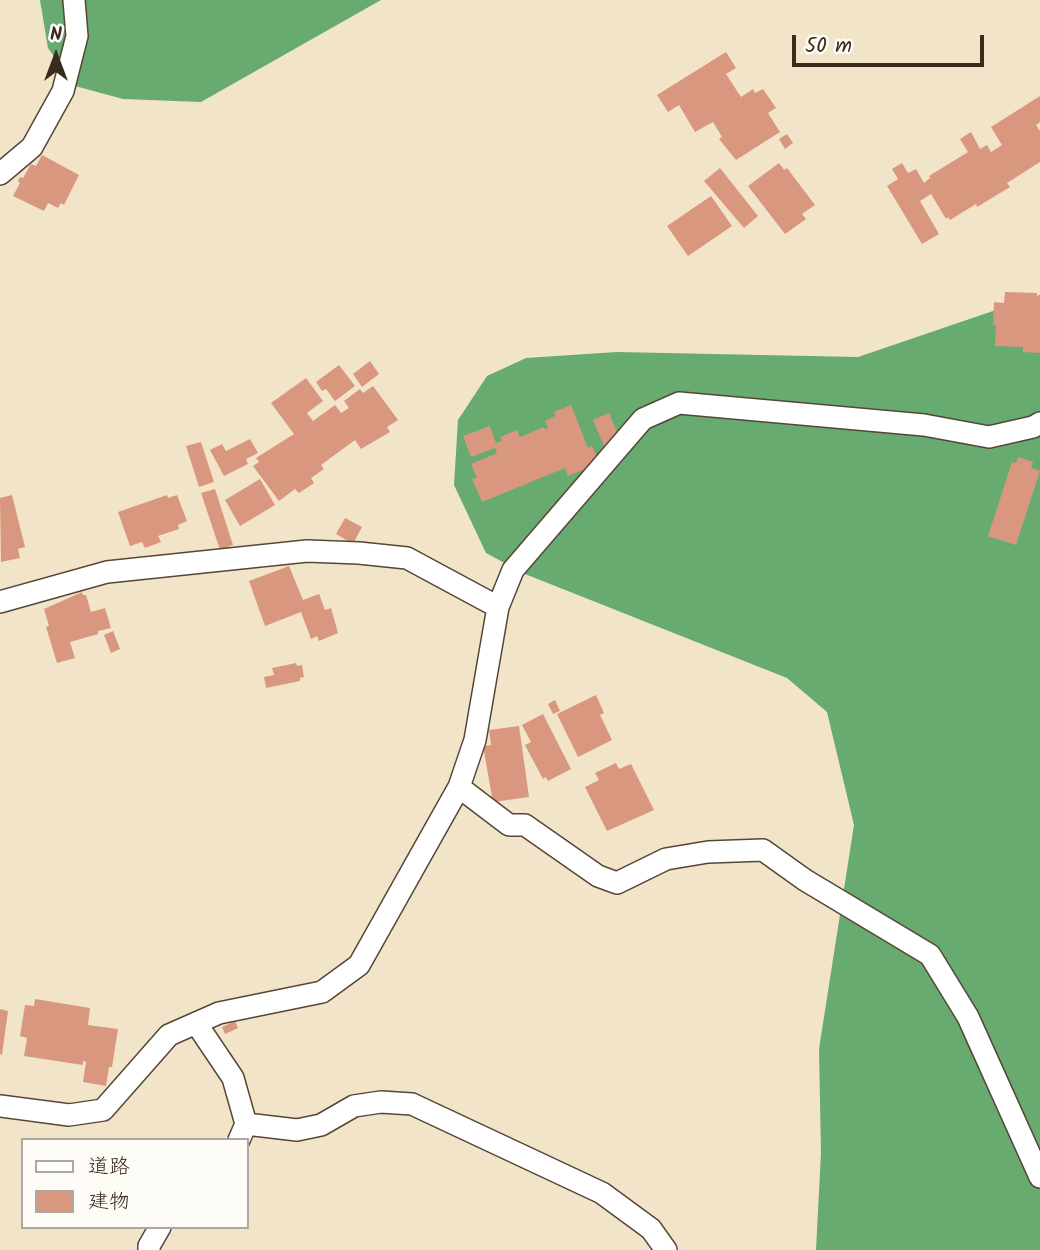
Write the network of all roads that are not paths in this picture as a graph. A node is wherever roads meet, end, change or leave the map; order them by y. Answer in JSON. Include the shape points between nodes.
{"nodes":[{"id":1,"x":74,"y":0,"type":"edge"},
{"id":2,"x":0,"y":174,"type":"edge"},
{"id":3,"x":1040,"y":423,"type":"edge"},
{"id":4,"x":0,"y":602,"type":"edge"},
{"id":5,"x":498,"y":607,"type":"junction"},
{"id":6,"x":459,"y":787,"type":"junction"},
{"id":7,"x":197,"y":1023,"type":"junction"},
{"id":8,"x":0,"y":1106,"type":"edge"},
{"id":9,"x":243,"y":1132,"type":"edge"},
{"id":10,"x":1040,"y":1177,"type":"edge"},
{"id":11,"x":159,"y":1229,"type":"edge"},
{"id":12,"x":149,"y":1250,"type":"edge"},
{"id":13,"x":666,"y":1250,"type":"edge"}],
"edges":[{"from":1,"to":2,"type":"street","via":[[77,36],[63,91],[32,147]]},
{"from":3,"to":5,"type":"street","via":[[989,437],[924,425],[680,402],[643,419],[513,570]]},
{"from":4,"to":5,"type":"street","via":[[107,572],[307,551],[407,558]]},
{"from":5,"to":6,"type":"street","via":[[475,740]]},
{"from":6,"to":7,"type":"street","via":[[359,965],[322,992],[219,1013]]},
{"from":6,"to":10,"type":"street","via":[[509,825],[525,825],[598,876],[617,883],[666,859],[763,850],[930,955],[968,1017]]},
{"from":7,"to":8,"type":"street","via":[[169,1035],[103,1110],[69,1115]]},
{"from":7,"to":9,"type":"street","via":[[233,1078]]},
{"from":9,"to":13,"type":"street","via":[[321,1125],[354,1107],[381,1102],[412,1104],[602,1193],[651,1229]]},
{"from":11,"to":12,"type":"street"}]}
